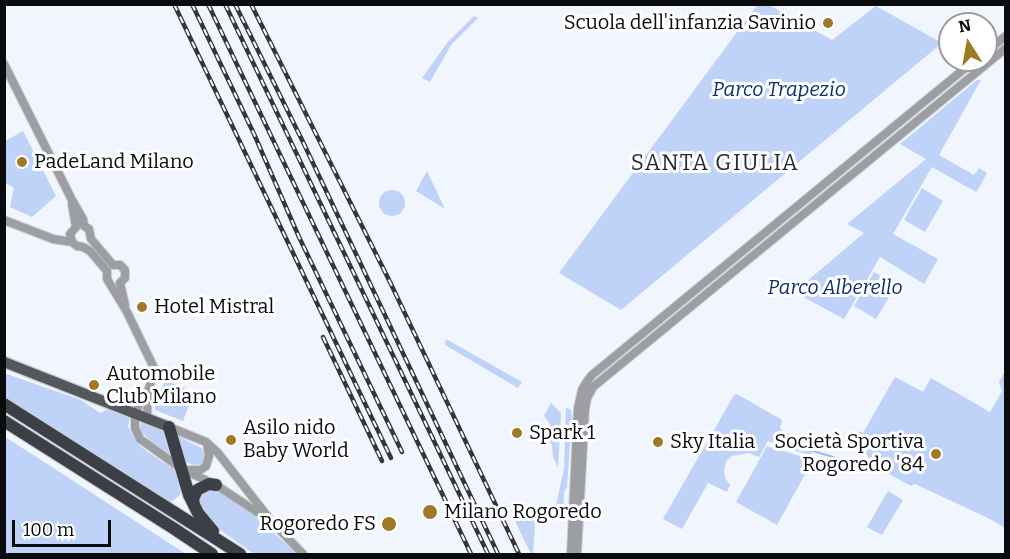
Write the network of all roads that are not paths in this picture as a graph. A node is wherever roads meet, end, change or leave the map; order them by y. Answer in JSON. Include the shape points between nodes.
{"nodes":[{"id":1,"x":1005,"y":48,"type":"edge"},
{"id":2,"x":4,"y":64,"type":"edge"},
{"id":3,"x":960,"y":72,"type":"edge"},
{"id":4,"x":4,"y":220,"type":"edge"},
{"id":5,"x":80,"y":226,"type":"junction"},
{"id":6,"x":91,"y":239,"type":"junction"},
{"id":7,"x":72,"y":242,"type":"junction"},
{"id":8,"x":83,"y":247,"type":"junction"},
{"id":9,"x":110,"y":268,"type":"junction"},
{"id":10,"x":111,"y":283,"type":"junction"},
{"id":11,"x":120,"y":283,"type":"junction"},
{"id":12,"x":127,"y":312,"type":"junction"},
{"id":13,"x":4,"y":362,"type":"edge"},
{"id":14,"x":148,"y":392,"type":"junction"},
{"id":15,"x":4,"y":404,"type":"edge"},
{"id":16,"x":136,"y":413,"type":"junction"},
{"id":17,"x":147,"y":418,"type":"junction"},
{"id":18,"x":4,"y":421,"type":"edge"},
{"id":19,"x":169,"y":427,"type":"junction"},
{"id":20,"x":206,"y":441,"type":"junction"},
{"id":21,"x":182,"y":469,"type":"junction"},
{"id":22,"x":216,"y":485,"type":"junction"},
{"id":23,"x":194,"y":506,"type":"junction"},
{"id":24,"x":272,"y":522,"type":"junction"},
{"id":25,"x":212,"y":555,"type":"edge"},
{"id":26,"x":240,"y":555,"type":"edge"},
{"id":27,"x":249,"y":555,"type":"edge"},
{"id":28,"x":303,"y":555,"type":"edge"},
{"id":29,"x":571,"y":555,"type":"edge"},
{"id":30,"x":578,"y":555,"type":"edge"}],
"edges":[{"from":1,"to":30,"type":"street","via":[[599,381],[587,398]]},
{"from":2,"to":5,"type":"street","via":[[83,219]]},
{"from":3,"to":29,"type":"street","via":[[592,375],[582,390],[578,408]]},
{"from":4,"to":7,"type":"street"},
{"from":5,"to":6,"type":"street","via":[[91,232]]},
{"from":5,"to":7,"type":"street","via":[[70,234]]},
{"from":6,"to":8,"type":"street"},
{"from":6,"to":9,"type":"street"},
{"from":7,"to":8,"type":"street"},
{"from":8,"to":9,"type":"street"},
{"from":9,"to":10,"type":"street","via":[[106,277]]},
{"from":9,"to":11,"type":"street","via":[[120,265],[125,270],[126,277]]},
{"from":10,"to":11,"type":"street"},
{"from":10,"to":12,"type":"street"},
{"from":11,"to":12,"type":"street"},
{"from":12,"to":14,"type":"street","via":[[154,370]]},
{"from":13,"to":16,"type":"main road"},
{"from":14,"to":16,"type":"street"},
{"from":14,"to":17,"type":"street"},
{"from":15,"to":26,"type":"highway"},
{"from":16,"to":17,"type":"main road"},
{"from":16,"to":21,"type":"street","via":[[135,428],[140,439]]},
{"from":17,"to":19,"type":"main road"},
{"from":18,"to":25,"type":"highway"},
{"from":19,"to":20,"type":"street"},
{"from":19,"to":21,"type":"highway"},
{"from":20,"to":21,"type":"street","via":[[206,466],[196,471]]},
{"from":20,"to":24,"type":"street"},
{"from":21,"to":22,"type":"street"},
{"from":21,"to":23,"type":"highway"},
{"from":22,"to":23,"type":"highway","via":[[197,490]]},
{"from":22,"to":24,"type":"street"},
{"from":23,"to":27,"type":"highway","via":[[211,529]]},
{"from":24,"to":28,"type":"street"}]}
